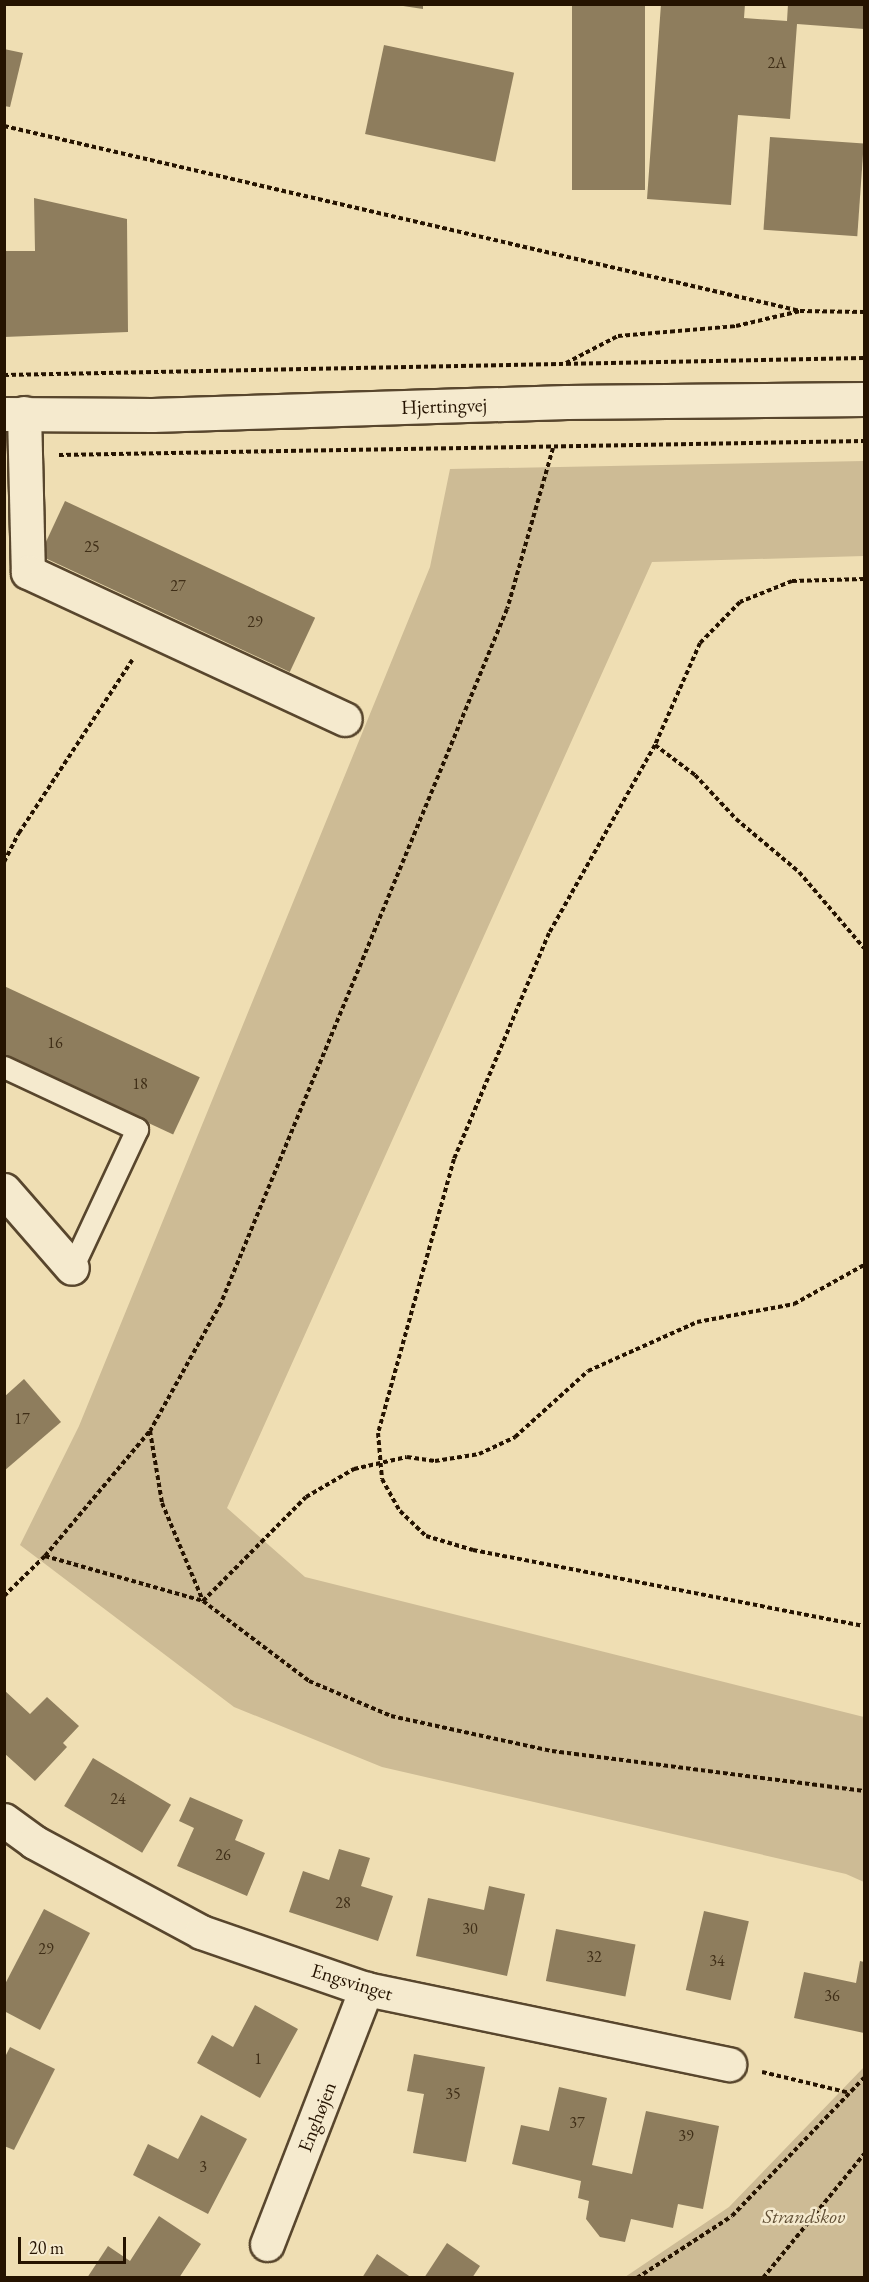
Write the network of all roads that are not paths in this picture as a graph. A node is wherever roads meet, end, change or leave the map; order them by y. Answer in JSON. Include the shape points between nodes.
{"nodes":[{"id":1,"x":864,"y":399,"type":"edge"},
{"id":2,"x":14,"y":413,"type":"edge"},
{"id":3,"x":345,"y":719,"type":"dead end"},
{"id":4,"x":4,"y":1067,"type":"edge"},
{"id":5,"x":4,"y":1190,"type":"edge"},
{"id":6,"x":72,"y":1268,"type":"joint"},
{"id":7,"x":4,"y":1820,"type":"edge"},
{"id":8,"x":366,"y":1989,"type":"junction"},
{"id":9,"x":729,"y":2064,"type":"road end"},
{"id":10,"x":267,"y":2244,"type":"dead end"}],
"edges":[{"from":1,"to":2,"type":"street","name":"Hjertingvej","via":[[567,402],[152,415]]},
{"from":2,"to":3,"type":"street","name":"Hjertingvej","via":[[24,455],[28,572]]},
{"from":4,"to":6,"type":"lane","via":[[137,1129]]},
{"from":5,"to":6,"type":"street"},
{"from":7,"to":8,"type":"street","name":"Engsvinget","via":[[34,1842],[201,1932]]},
{"from":8,"to":9,"type":"street","name":"Engsvinget"},
{"from":8,"to":10,"type":"street","name":"Enghøjen"}]}
